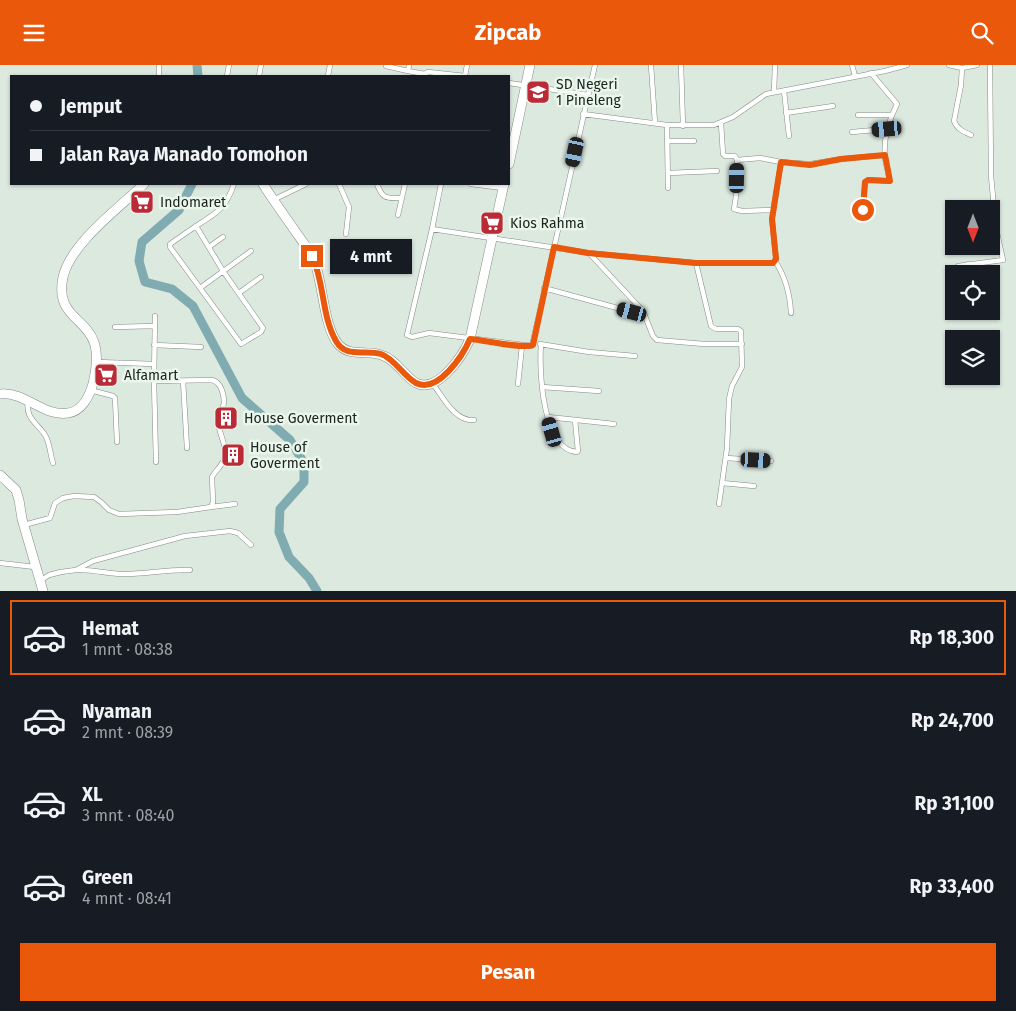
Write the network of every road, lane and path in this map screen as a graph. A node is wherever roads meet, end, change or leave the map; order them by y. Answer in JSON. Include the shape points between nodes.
{"nodes":[{"id":1,"x":410,"y":65,"type":"edge"},
{"id":2,"x":530,"y":65,"type":"edge"},
{"id":3,"x":595,"y":65,"type":"edge"},
{"id":4,"x":652,"y":65,"type":"edge"},
{"id":5,"x":681,"y":65,"type":"edge"},
{"id":6,"x":775,"y":65,"type":"edge"},
{"id":7,"x":852,"y":65,"type":"edge"},
{"id":8,"x":884,"y":65,"type":"edge"},
{"id":9,"x":907,"y":65,"type":"edge"},
{"id":10,"x":949,"y":65,"type":"edge"},
{"id":11,"x":977,"y":65,"type":"edge"},
{"id":12,"x":990,"y":65,"type":"edge"},
{"id":13,"x":386,"y":66,"type":"edge"},
{"id":14,"x":962,"y":68,"type":"junction"},
{"id":15,"x":408,"y":71,"type":"junction"},
{"id":16,"x":884,"y":71,"type":"junction"},
{"id":17,"x":872,"y":73,"type":"junction"},
{"id":18,"x":425,"y":75,"type":"edge"},
{"id":19,"x":456,"y":75,"type":"edge"},
{"id":20,"x":855,"y":76,"type":"junction"},
{"id":21,"x":510,"y":83,"type":"edge"},
{"id":22,"x":526,"y":86,"type":"junction"},
{"id":23,"x":784,"y":91,"type":"junction"},
{"id":24,"x":774,"y":92,"type":"junction"},
{"id":25,"x":588,"y":95,"type":"junction"},
{"id":26,"x":833,"y":106,"type":"dead end"},
{"id":27,"x":786,"y":113,"type":"junction"},
{"id":28,"x":583,"y":114,"type":"junction"},
{"id":29,"x":858,"y":115,"type":"dead end"},
{"id":30,"x":892,"y":115,"type":"junction"},
{"id":31,"x":655,"y":123,"type":"junction"},
{"id":32,"x":721,"y":123,"type":"junction"},
{"id":33,"x":667,"y":125,"type":"junction"},
{"id":34,"x":683,"y":126,"type":"junction"},
{"id":35,"x":887,"y":129,"type":"junction"},
{"id":36,"x":852,"y":132,"type":"dead end"},
{"id":37,"x":972,"y":135,"type":"dead end"},
{"id":38,"x":789,"y":136,"type":"dead end"},
{"id":39,"x":668,"y":141,"type":"junction"},
{"id":40,"x":694,"y":141,"type":"dead end"},
{"id":41,"x":885,"y":155,"type":"junction"},
{"id":42,"x":510,"y":159,"type":"edge"},
{"id":43,"x":737,"y":160,"type":"junction"},
{"id":44,"x":781,"y":162,"type":"junction"},
{"id":45,"x":717,"y":171,"type":"dead end"},
{"id":46,"x":668,"y":173,"type":"junction"},
{"id":47,"x":143,"y":185,"type":"edge"},
{"id":48,"x":234,"y":185,"type":"edge"},
{"id":49,"x":264,"y":185,"type":"edge"},
{"id":50,"x":304,"y":185,"type":"edge"},
{"id":51,"x":339,"y":185,"type":"edge"},
{"id":52,"x":378,"y":185,"type":"edge"},
{"id":53,"x":405,"y":185,"type":"edge"},
{"id":54,"x":442,"y":185,"type":"edge"},
{"id":55,"x":488,"y":185,"type":"edge"},
{"id":56,"x":504,"y":186,"type":"edge"},
{"id":57,"x":668,"y":188,"type":"dead end"},
{"id":58,"x":402,"y":198,"type":"junction"},
{"id":59,"x":274,"y":199,"type":"junction"},
{"id":60,"x":773,"y":210,"type":"junction"},
{"id":61,"x":863,"y":210,"type":"dead end"},
{"id":62,"x":398,"y":215,"type":"dead end"},
{"id":63,"x":196,"y":227,"type":"junction"},
{"id":64,"x":432,"y":229,"type":"junction"},
{"id":65,"x":346,"y":234,"type":"dead end"},
{"id":66,"x":223,"y":237,"type":"dead end"},
{"id":67,"x":493,"y":237,"type":"junction"},
{"id":68,"x":209,"y":247,"type":"junction"},
{"id":69,"x":554,"y":247,"type":"junction"},
{"id":70,"x":251,"y":251,"type":"dead end"},
{"id":71,"x":588,"y":253,"type":"junction"},
{"id":72,"x":775,"y":261,"type":"junction"},
{"id":73,"x":696,"y":263,"type":"junction"},
{"id":74,"x":968,"y":264,"type":"joint"},
{"id":75,"x":963,"y":265,"type":"edge"},
{"id":76,"x":223,"y":271,"type":"junction"},
{"id":77,"x":261,"y":277,"type":"dead end"},
{"id":78,"x":200,"y":288,"type":"junction"},
{"id":79,"x":544,"y":288,"type":"junction"},
{"id":80,"x":239,"y":293,"type":"junction"},
{"id":81,"x":643,"y":311,"type":"junction"},
{"id":82,"x":791,"y":313,"type":"dead end"},
{"id":83,"x":155,"y":315,"type":"dead end"},
{"id":84,"x":155,"y":326,"type":"junction"},
{"id":85,"x":115,"y":327,"type":"dead end"},
{"id":86,"x":470,"y":339,"type":"junction"},
{"id":87,"x":534,"y":342,"type":"junction"},
{"id":88,"x":541,"y":344,"type":"junction"},
{"id":89,"x":742,"y":344,"type":"junction"},
{"id":90,"x":154,"y":345,"type":"junction"},
{"id":91,"x":522,"y":345,"type":"junction"},
{"id":92,"x":202,"y":347,"type":"dead end"},
{"id":93,"x":635,"y":356,"type":"dead end"},
{"id":94,"x":97,"y":362,"type":"junction"},
{"id":95,"x":154,"y":364,"type":"junction"},
{"id":96,"x":154,"y":381,"type":"junction"},
{"id":97,"x":183,"y":381,"type":"junction"},
{"id":98,"x":433,"y":384,"type":"junction"},
{"id":99,"x":518,"y":384,"type":"dead end"},
{"id":100,"x":542,"y":387,"type":"junction"},
{"id":101,"x":90,"y":390,"type":"junction"},
{"id":102,"x":599,"y":391,"type":"dead end"},
{"id":103,"x":0,"y":394,"type":"edge"},
{"id":104,"x":28,"y":400,"type":"junction"},
{"id":105,"x":548,"y":417,"type":"junction"},
{"id":106,"x":474,"y":420,"type":"dead end"},
{"id":107,"x":575,"y":420,"type":"junction"},
{"id":108,"x":614,"y":423,"type":"dead end"},
{"id":109,"x":117,"y":442,"type":"dead end"},
{"id":110,"x":187,"y":448,"type":"dead end"},
{"id":111,"x":726,"y":459,"type":"junction"},
{"id":112,"x":771,"y":461,"type":"dead end"},
{"id":113,"x":156,"y":462,"type":"dead end"},
{"id":114,"x":53,"y":463,"type":"dead end"},
{"id":115,"x":0,"y":475,"type":"edge"},
{"id":116,"x":722,"y":483,"type":"junction"},
{"id":117,"x":754,"y":486,"type":"dead end"},
{"id":118,"x":234,"y":504,"type":"dead end"},
{"id":119,"x":719,"y":504,"type":"dead end"},
{"id":120,"x":211,"y":507,"type":"junction"},
{"id":121,"x":24,"y":525,"type":"junction"},
{"id":122,"x":252,"y":545,"type":"dead end"},
{"id":123,"x":0,"y":563,"type":"edge"},
{"id":124,"x":36,"y":567,"type":"junction"},
{"id":125,"x":76,"y":570,"type":"junction"},
{"id":126,"x":190,"y":570,"type":"dead end"},
{"id":127,"x":40,"y":581,"type":"junction"},
{"id":128,"x":43,"y":591,"type":"edge"}],
"edges":[{"from":1,"to":15,"type":"street"},
{"from":2,"to":22,"type":"highway"},
{"from":3,"to":25,"type":"street"},
{"from":4,"to":31,"type":"street"},
{"from":5,"to":34,"type":"street"},
{"from":6,"to":24,"type":"street"},
{"from":7,"to":20,"type":"street"},
{"from":8,"to":16,"type":"street"},
{"from":9,"to":16,"type":"street"},
{"from":10,"to":14,"type":"street"},
{"from":11,"to":14,"type":"street"},
{"from":12,"to":74,"type":"street","via":[[991,176],[1003,260]]},
{"from":13,"to":15,"type":"street"},
{"from":14,"to":37,"type":"street","via":[[962,85],[954,121],[961,130]]},
{"from":15,"to":18,"type":"street"},
{"from":16,"to":17,"type":"street"},
{"from":17,"to":20,"type":"street"},
{"from":17,"to":30,"type":"street","via":[[896,101]]},
{"from":18,"to":19,"type":"street","via":[[428,72]]},
{"from":20,"to":23,"type":"street"},
{"from":21,"to":22,"type":"street"},
{"from":22,"to":25,"type":"street"},
{"from":22,"to":42,"type":"highway"},
{"from":23,"to":24,"type":"street"},
{"from":23,"to":27,"type":"street"},
{"from":24,"to":32,"type":"street","via":[[760,97]]},
{"from":25,"to":28,"type":"street"},
{"from":26,"to":27,"type":"street"},
{"from":27,"to":38,"type":"street"},
{"from":28,"to":31,"type":"street"},
{"from":28,"to":69,"type":"street"},
{"from":29,"to":30,"type":"street"},
{"from":30,"to":35,"type":"street"},
{"from":31,"to":33,"type":"street"},
{"from":32,"to":34,"type":"street"},
{"from":32,"to":43,"type":"street","via":[[723,154],[735,156]]},
{"from":33,"to":34,"type":"street"},
{"from":33,"to":39,"type":"street"},
{"from":35,"to":36,"type":"street"},
{"from":35,"to":41,"type":"street"},
{"from":39,"to":40,"type":"street"},
{"from":39,"to":46,"type":"street"},
{"from":41,"to":44,"type":"street","via":[[810,165]]},
{"from":41,"to":61,"type":"street","via":[[890,181],[865,182]]},
{"from":43,"to":44,"type":"street","via":[[760,158]]},
{"from":43,"to":60,"type":"street","via":[[734,209]]},
{"from":44,"to":60,"type":"street"},
{"from":45,"to":46,"type":"street"},
{"from":46,"to":57,"type":"street"},
{"from":47,"to":94,"type":"highway","via":[[82,243],[63,277],[63,301],[72,317],[91,334]]},
{"from":48,"to":63,"type":"street","via":[[222,210]]},
{"from":49,"to":59,"type":"highway"},
{"from":50,"to":59,"type":"street"},
{"from":51,"to":65,"type":"street","via":[[349,207]]},
{"from":52,"to":58,"type":"street","via":[[383,196]]},
{"from":53,"to":58,"type":"street"},
{"from":54,"to":64,"type":"street"},
{"from":55,"to":56,"type":"street"},
{"from":56,"to":67,"type":"highway"},
{"from":58,"to":62,"type":"street"},
{"from":59,"to":98,"type":"highway","via":[[314,259],[338,344],[350,353],[373,352],[385,356],[415,382]]},
{"from":60,"to":72,"type":"street"},
{"from":63,"to":68,"type":"street"},
{"from":63,"to":78,"type":"street","via":[[169,246]]},
{"from":64,"to":67,"type":"street"},
{"from":64,"to":86,"type":"street","via":[[407,335],[429,333]]},
{"from":66,"to":68,"type":"street"},
{"from":67,"to":69,"type":"street"},
{"from":67,"to":86,"type":"highway"},
{"from":68,"to":76,"type":"street"},
{"from":69,"to":71,"type":"street"},
{"from":69,"to":79,"type":"street"},
{"from":70,"to":76,"type":"street"},
{"from":71,"to":73,"type":"street"},
{"from":71,"to":81,"type":"street"},
{"from":72,"to":73,"type":"street"},
{"from":72,"to":82,"type":"street","via":[[786,285]]},
{"from":73,"to":89,"type":"street","via":[[710,324],[716,329],[739,329]]},
{"from":74,"to":75,"type":"street"},
{"from":76,"to":78,"type":"street"},
{"from":76,"to":80,"type":"street"},
{"from":77,"to":80,"type":"street"},
{"from":78,"to":80,"type":"street","via":[[241,344],[261,332],[263,327]]},
{"from":79,"to":81,"type":"street","via":[[632,312]]},
{"from":79,"to":87,"type":"street"},
{"from":81,"to":89,"type":"street","via":[[657,340]]},
{"from":83,"to":84,"type":"street"},
{"from":84,"to":85,"type":"street"},
{"from":84,"to":90,"type":"street"},
{"from":86,"to":91,"type":"street"},
{"from":86,"to":98,"type":"highway","via":[[463,354]]},
{"from":87,"to":88,"type":"street"},
{"from":87,"to":91,"type":"street","via":[[531,346]]},
{"from":88,"to":93,"type":"street"},
{"from":88,"to":100,"type":"street"},
{"from":89,"to":111,"type":"street","via":[[741,369],[729,401]]},
{"from":90,"to":92,"type":"street"},
{"from":90,"to":95,"type":"street"},
{"from":91,"to":99,"type":"street"},
{"from":94,"to":95,"type":"street"},
{"from":94,"to":101,"type":"highway"},
{"from":95,"to":96,"type":"street"},
{"from":96,"to":97,"type":"street"},
{"from":96,"to":113,"type":"street"},
{"from":97,"to":110,"type":"street"},
{"from":97,"to":120,"type":"street","via":[[216,381],[222,393],[224,403],[218,424],[225,455],[212,477]]},
{"from":98,"to":106,"type":"street","via":[[454,412]]},
{"from":100,"to":102,"type":"street"},
{"from":100,"to":105,"type":"street"},
{"from":101,"to":104,"type":"highway","via":[[84,404],[69,413],[52,412]]},
{"from":101,"to":109,"type":"street","via":[[116,398]]},
{"from":103,"to":104,"type":"highway","via":[[14,394]]},
{"from":104,"to":114,"type":"street","via":[[28,414],[45,435]]},
{"from":105,"to":107,"type":"street"},
{"from":105,"to":107,"type":"street","via":[[557,440],[568,451],[577,452]]},
{"from":107,"to":108,"type":"street"},
{"from":111,"to":112,"type":"street"},
{"from":111,"to":116,"type":"street"},
{"from":115,"to":121,"type":"highway","via":[[16,490]]},
{"from":116,"to":117,"type":"street"},
{"from":116,"to":119,"type":"street"},
{"from":118,"to":120,"type":"street"},
{"from":120,"to":121,"type":"street","via":[[119,514],[94,497],[68,497],[55,503],[50,518]]},
{"from":121,"to":124,"type":"highway"},
{"from":122,"to":125,"type":"street","via":[[238,533],[202,534],[142,546],[93,561]]},
{"from":123,"to":124,"type":"street"},
{"from":124,"to":127,"type":"highway"},
{"from":125,"to":126,"type":"street","via":[[120,574]]},
{"from":125,"to":127,"type":"street","via":[[61,571]]},
{"from":127,"to":128,"type":"highway"}]}
